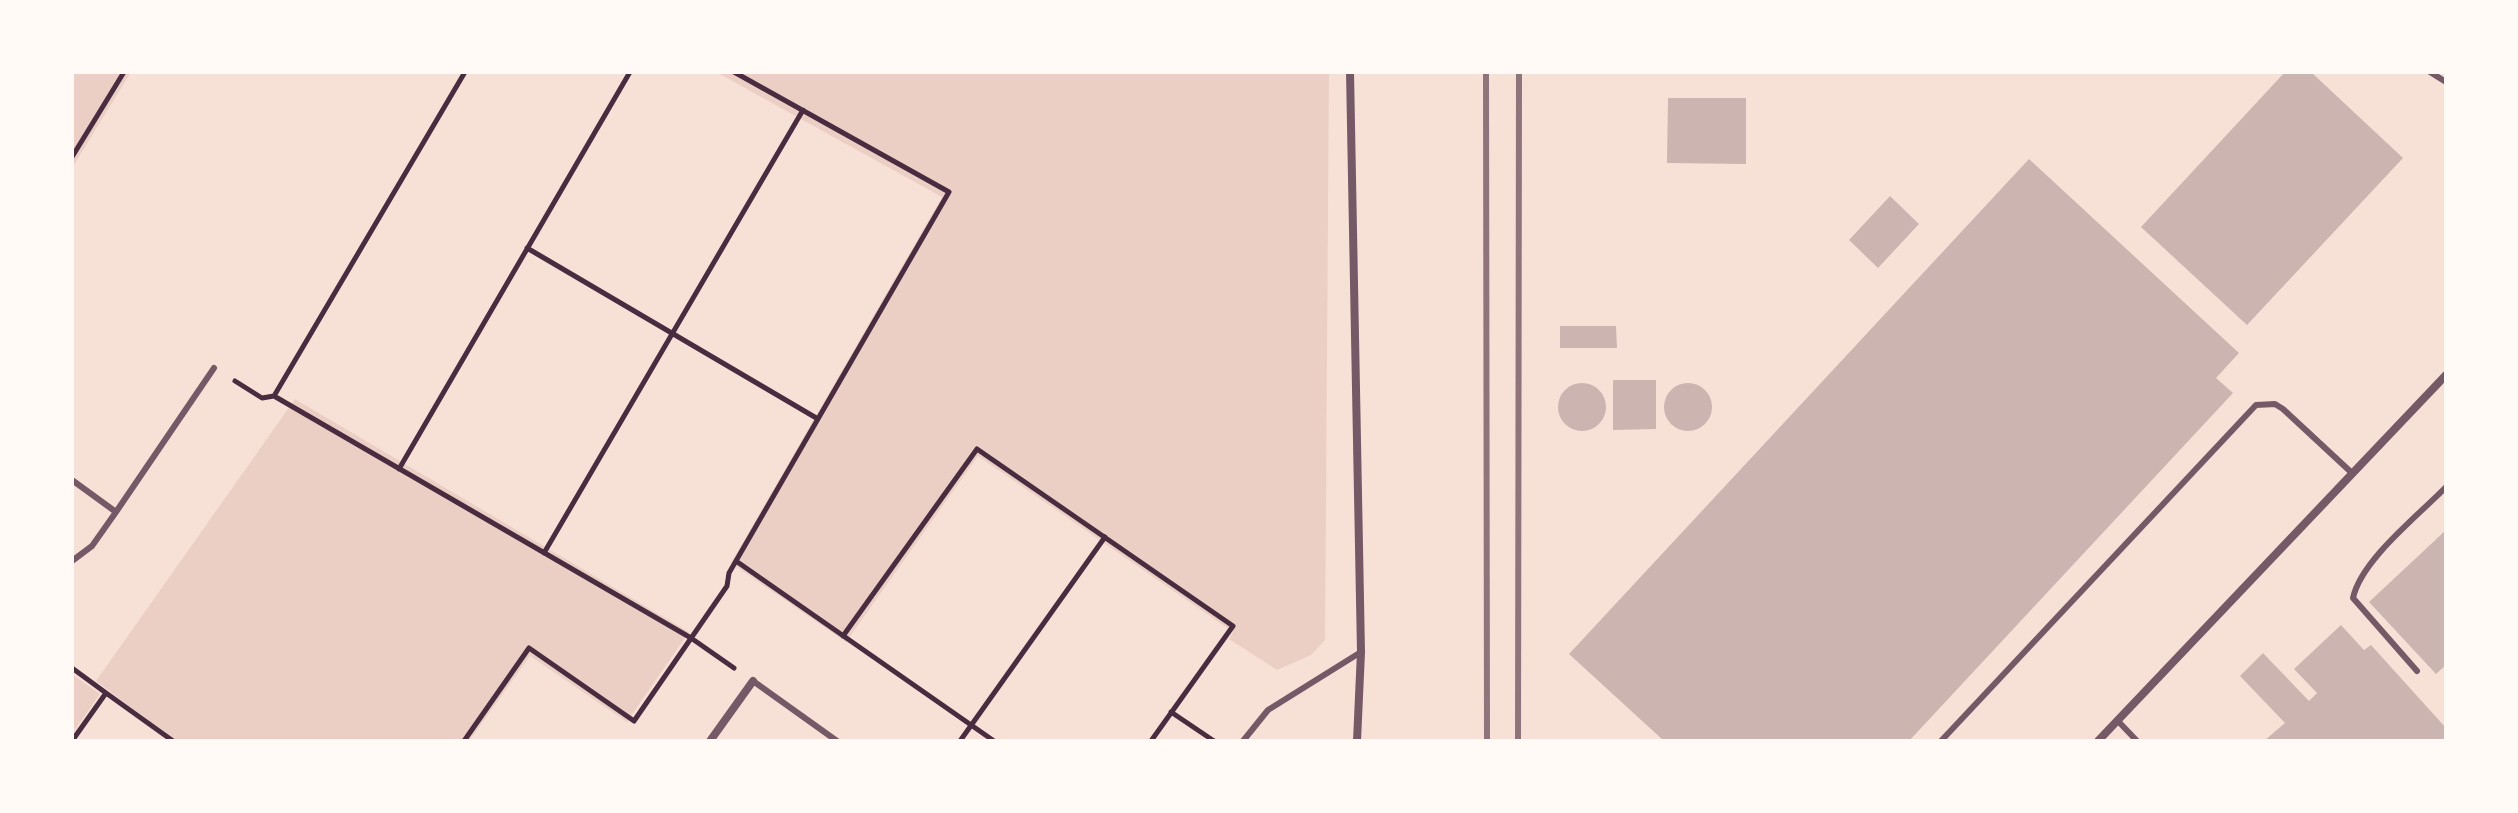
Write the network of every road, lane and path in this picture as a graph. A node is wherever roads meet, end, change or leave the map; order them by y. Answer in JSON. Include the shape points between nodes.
{"nodes":[{"id":1,"x":124,"y":72,"type":"edge"},
{"id":2,"x":465,"y":72,"type":"edge"},
{"id":3,"x":630,"y":72,"type":"edge"},
{"id":4,"x":734,"y":72,"type":"edge"},
{"id":5,"x":1350,"y":72,"type":"edge"},
{"id":6,"x":2430,"y":72,"type":"edge"},
{"id":7,"x":2446,"y":82,"type":"edge"},
{"id":8,"x":803,"y":110,"type":"junction"},
{"id":9,"x":72,"y":157,"type":"edge"},
{"id":10,"x":527,"y":248,"type":"junction"},
{"id":11,"x":673,"y":334,"type":"junction"},
{"id":12,"x":214,"y":368,"type":"joint"},
{"id":13,"x":2446,"y":375,"type":"edge"},
{"id":14,"x":274,"y":396,"type":"junction"},
{"id":15,"x":818,"y":419,"type":"junction"},
{"id":16,"x":399,"y":469,"type":"junction"},
{"id":17,"x":2352,"y":473,"type":"junction"},
{"id":18,"x":72,"y":480,"type":"edge"},
{"id":19,"x":2446,"y":487,"type":"edge"},
{"id":20,"x":116,"y":512,"type":"junction"},
{"id":21,"x":1105,"y":537,"type":"junction"},
{"id":22,"x":544,"y":553,"type":"junction"},
{"id":23,"x":72,"y":561,"type":"edge"},
{"id":24,"x":736,"y":561,"type":"junction"},
{"id":25,"x":843,"y":636,"type":"junction"},
{"id":26,"x":691,"y":638,"type":"junction"},
{"id":27,"x":1361,"y":652,"type":"junction"},
{"id":28,"x":72,"y":668,"type":"edge"},
{"id":29,"x":2417,"y":671,"type":"dead end"},
{"id":30,"x":753,"y":681,"type":"junction"},
{"id":31,"x":106,"y":693,"type":"junction"},
{"id":32,"x":1171,"y":712,"type":"junction"},
{"id":33,"x":2117,"y":720,"type":"junction"},
{"id":34,"x":971,"y":725,"type":"junction"},
{"id":35,"x":72,"y":741,"type":"edge"},
{"id":36,"x":173,"y":741,"type":"edge"},
{"id":37,"x":464,"y":741,"type":"edge"},
{"id":38,"x":710,"y":741,"type":"edge"},
{"id":39,"x":837,"y":741,"type":"edge"},
{"id":40,"x":960,"y":741,"type":"edge"},
{"id":41,"x":994,"y":741,"type":"edge"},
{"id":42,"x":1151,"y":741,"type":"edge"},
{"id":43,"x":1214,"y":741,"type":"edge"},
{"id":44,"x":1243,"y":741,"type":"edge"},
{"id":45,"x":1357,"y":741,"type":"edge"},
{"id":46,"x":1941,"y":741,"type":"edge"},
{"id":47,"x":2098,"y":741,"type":"edge"},
{"id":48,"x":2137,"y":741,"type":"edge"}],
"edges":[{"from":1,"to":9,"type":"path"},
{"from":2,"to":14,"type":"path"},
{"from":3,"to":10,"type":"path"},
{"from":4,"to":8,"type":"path"},
{"from":5,"to":27,"type":"street"},
{"from":6,"to":7,"type":"lane"},
{"from":8,"to":11,"type":"path"},
{"from":8,"to":15,"type":"path","via":[[949,192]]},
{"from":10,"to":11,"type":"path"},
{"from":10,"to":16,"type":"path"},
{"from":11,"to":15,"type":"path"},
{"from":11,"to":22,"type":"path"},
{"from":12,"to":14,"type":"path","via":[[262,398]]},
{"from":12,"to":20,"type":"lane"},
{"from":13,"to":17,"type":"street"},
{"from":14,"to":16,"type":"path"},
{"from":15,"to":24,"type":"path"},
{"from":16,"to":22,"type":"path"},
{"from":17,"to":33,"type":"street"},
{"from":17,"to":46,"type":"lane","via":[[2283,409],[2256,405]]},
{"from":18,"to":20,"type":"lane"},
{"from":19,"to":29,"type":"lane","via":[[2370,565],[2356,583],[2353,598]]},
{"from":20,"to":23,"type":"lane","via":[[84,556]]},
{"from":21,"to":25,"type":"path","via":[[977,449]]},
{"from":21,"to":32,"type":"path","via":[[1233,626]]},
{"from":21,"to":34,"type":"path"},
{"from":22,"to":26,"type":"path"},
{"from":24,"to":25,"type":"path"},
{"from":24,"to":26,"type":"path","via":[[727,586]]},
{"from":25,"to":34,"type":"path"},
{"from":26,"to":30,"type":"path"},
{"from":26,"to":37,"type":"path","via":[[634,721],[529,648]]},
{"from":27,"to":44,"type":"lane","via":[[1268,710]]},
{"from":27,"to":45,"type":"street"},
{"from":28,"to":31,"type":"path"},
{"from":30,"to":38,"type":"street"},
{"from":30,"to":39,"type":"lane"},
{"from":31,"to":35,"type":"path"},
{"from":31,"to":36,"type":"path"},
{"from":32,"to":42,"type":"path"},
{"from":32,"to":43,"type":"path"},
{"from":33,"to":47,"type":"street"},
{"from":33,"to":48,"type":"lane"},
{"from":34,"to":40,"type":"path"},
{"from":34,"to":41,"type":"path"}]}
